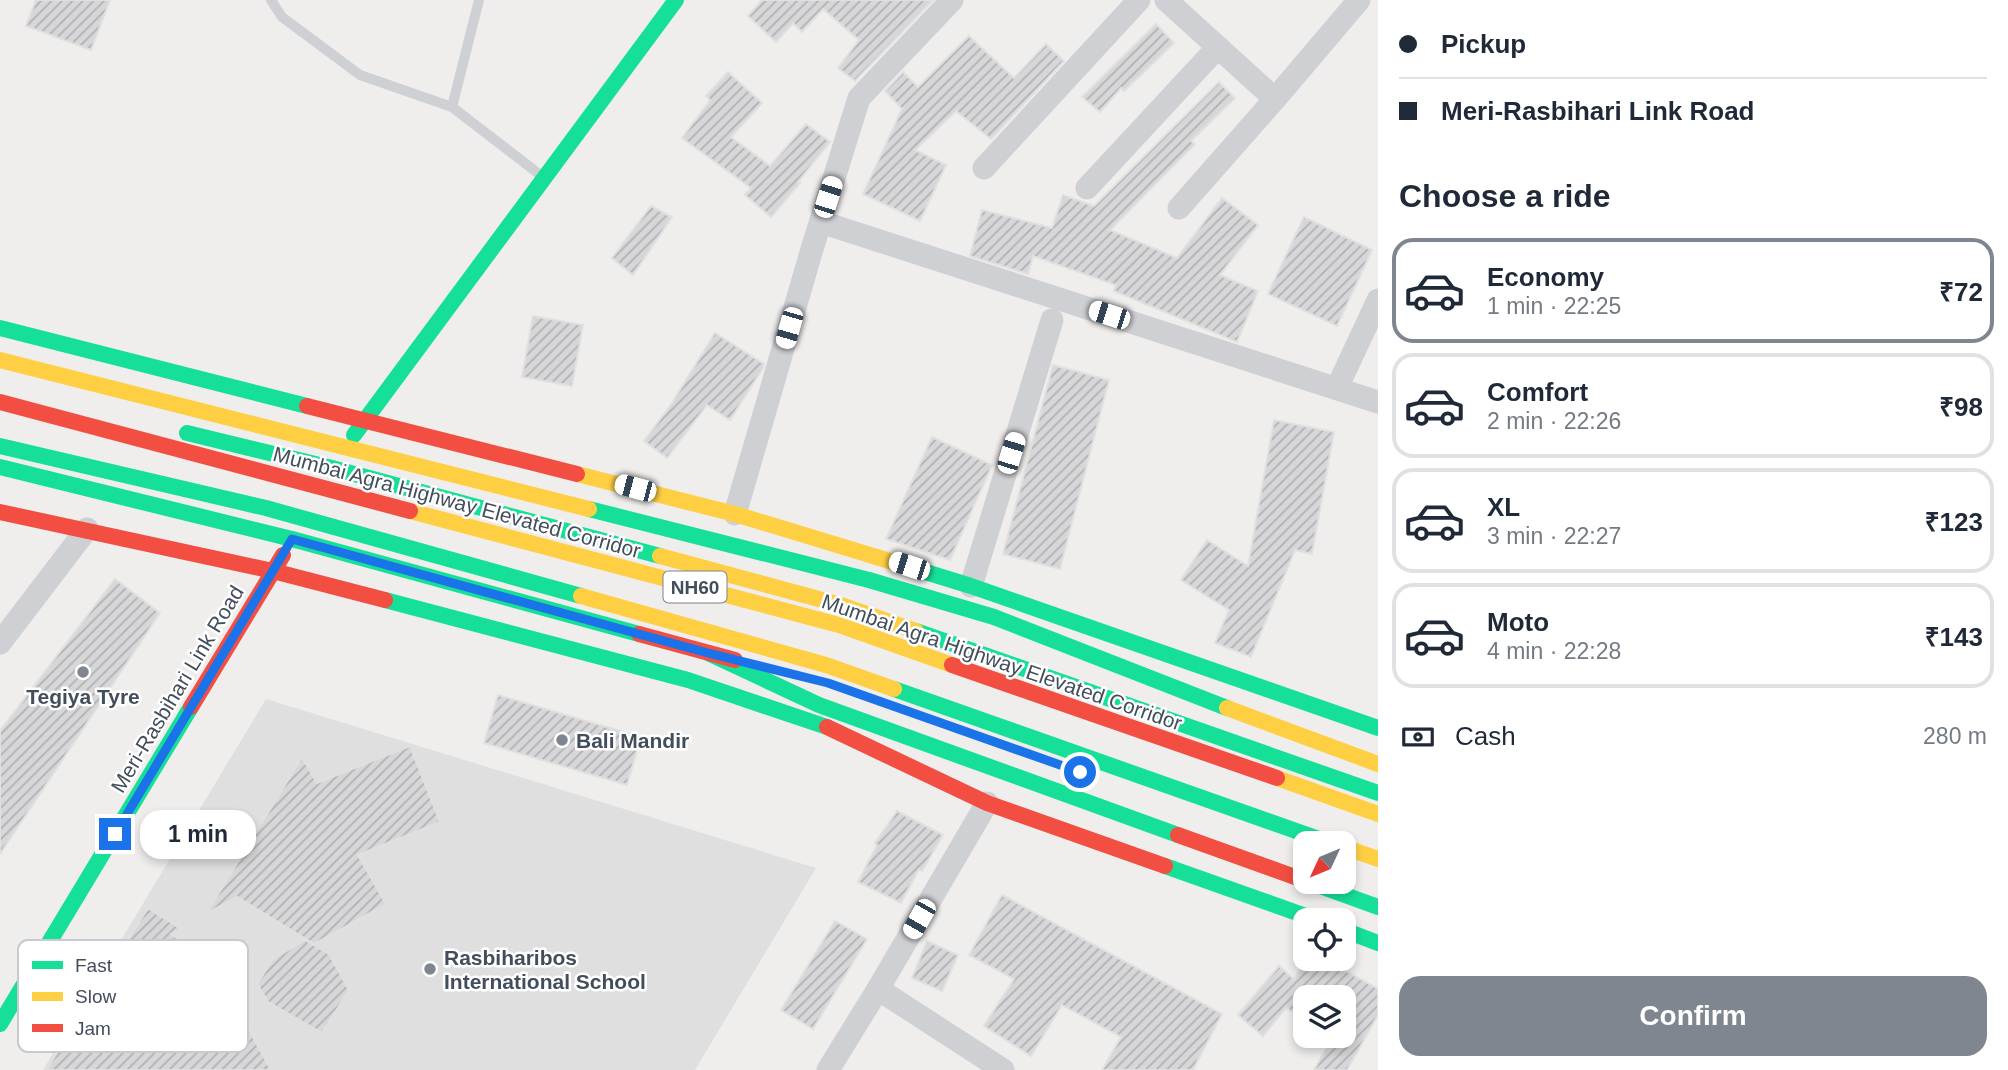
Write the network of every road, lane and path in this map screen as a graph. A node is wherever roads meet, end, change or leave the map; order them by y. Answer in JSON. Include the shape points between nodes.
{"nodes":[{"id":1,"x":271,"y":0,"type":"edge"},
{"id":2,"x":478,"y":0,"type":"edge"},
{"id":3,"x":676,"y":0,"type":"edge"},
{"id":4,"x":952,"y":0,"type":"edge"},
{"id":5,"x":1139,"y":0,"type":"edge"},
{"id":6,"x":1166,"y":0,"type":"edge"},
{"id":7,"x":1359,"y":0,"type":"edge"},
{"id":8,"x":1218,"y":47,"type":"junction"},
{"id":9,"x":1275,"y":99,"type":"junction"},
{"id":10,"x":452,"y":107,"type":"junction"},
{"id":11,"x":984,"y":169,"type":"dead end"},
{"id":12,"x":544,"y":178,"type":"junction"},
{"id":13,"x":1087,"y":188,"type":"dead end"},
{"id":14,"x":1179,"y":208,"type":"dead end"},
{"id":15,"x":821,"y":222,"type":"junction"},
{"id":16,"x":1378,"y":300,"type":"edge"},
{"id":17,"x":1052,"y":320,"type":"dead end"},
{"id":18,"x":0,"y":328,"type":"edge"},
{"id":19,"x":0,"y":360,"type":"edge"},
{"id":20,"x":0,"y":386,"type":"edge"},
{"id":21,"x":1337,"y":388,"type":"junction"},
{"id":22,"x":53,"y":400,"type":"dead end"},
{"id":23,"x":0,"y":402,"type":"edge"},
{"id":24,"x":1378,"y":402,"type":"edge"},
{"id":25,"x":363,"y":420,"type":"junction"},
{"id":26,"x":173,"y":429,"type":"dead end"},
{"id":27,"x":0,"y":446,"type":"edge"},
{"id":28,"x":346,"y":447,"type":"junction"},
{"id":29,"x":0,"y":467,"type":"edge"},
{"id":30,"x":332,"y":468,"type":"junction"},
{"id":31,"x":0,"y":512,"type":"edge"},
{"id":32,"x":735,"y":514,"type":"junction"},
{"id":33,"x":87,"y":530,"type":"junction"},
{"id":34,"x":292,"y":539,"type":"junction"},
{"id":35,"x":273,"y":571,"type":"junction"},
{"id":36,"x":971,"y":586,"type":"junction"},
{"id":37,"x":0,"y":643,"type":"edge"},
{"id":38,"x":708,"y":653,"type":"junction"},
{"id":39,"x":788,"y":673,"type":"dead end"},
{"id":40,"x":1378,"y":728,"type":"edge"},
{"id":41,"x":1378,"y":764,"type":"edge"},
{"id":42,"x":1378,"y":793,"type":"edge"},
{"id":43,"x":987,"y":803,"type":"junction"},
{"id":44,"x":1378,"y":814,"type":"edge"},
{"id":45,"x":1297,"y":831,"type":"edge"},
{"id":46,"x":1356,"y":851,"type":"edge"},
{"id":47,"x":1378,"y":859,"type":"edge"},
{"id":48,"x":1293,"y":876,"type":"edge"},
{"id":49,"x":1344,"y":894,"type":"edge"},
{"id":50,"x":1378,"y":906,"type":"edge"},
{"id":51,"x":1293,"y":911,"type":"edge"},
{"id":52,"x":1356,"y":935,"type":"edge"},
{"id":53,"x":51,"y":940,"type":"edge"},
{"id":54,"x":1378,"y":943,"type":"edge"},
{"id":55,"x":878,"y":989,"type":"junction"},
{"id":56,"x":18,"y":994,"type":"edge"},
{"id":57,"x":0,"y":1024,"type":"edge"},
{"id":58,"x":828,"y":1070,"type":"edge"},
{"id":59,"x":1003,"y":1070,"type":"edge"}],
"edges":[{"from":1,"to":10,"type":"lane","via":[[282,17],[360,75]]},
{"from":2,"to":10,"type":"lane"},
{"from":3,"to":12,"type":"main road","name":"Meri-Rasbihari Link Road"},
{"from":4,"to":15,"type":"street","via":[[859,98]]},
{"from":5,"to":11,"type":"street"},
{"from":6,"to":8,"type":"street"},
{"from":7,"to":9,"type":"street"},
{"from":8,"to":9,"type":"street"},
{"from":8,"to":13,"type":"street"},
{"from":9,"to":14,"type":"street"},
{"from":10,"to":12,"type":"lane"},
{"from":12,"to":25,"type":"main road","name":"Meri-Rasbihari Link Road"},
{"from":15,"to":21,"type":"street"},
{"from":15,"to":32,"type":"street"},
{"from":16,"to":21,"type":"street"},
{"from":17,"to":36,"type":"street"},
{"from":18,"to":25,"type":"main road"},
{"from":19,"to":28,"type":"main road"},
{"from":20,"to":22,"type":"main road"},
{"from":21,"to":24,"type":"street"},
{"from":23,"to":44,"type":"main road","name":"Mumbai Agra Highway Elevated Corridor","number":"NH60","via":[[839,625]]},
{"from":25,"to":28,"type":"main road","name":"Meri-Rasbihari Link Road"},
{"from":25,"to":32,"type":"main road"},
{"from":26,"to":30,"type":"main road"},
{"from":27,"to":45,"type":"main road","number":"NH60","via":[[266,508],[826,664]]},
{"from":28,"to":30,"type":"main road","name":"Meri-Rasbihari Link Road"},
{"from":28,"to":41,"type":"main road","via":[[869,580],[993,617]]},
{"from":29,"to":34,"type":"main road"},
{"from":30,"to":34,"type":"main road","name":"Meri-Rasbihari Link Road"},
{"from":30,"to":42,"type":"main road","via":[[841,605]]},
{"from":31,"to":33,"type":"main road"},
{"from":32,"to":36,"type":"main road"},
{"from":33,"to":35,"type":"main road"},
{"from":33,"to":37,"type":"street"},
{"from":34,"to":35,"type":"main road","name":"Meri-Rasbihari Link Road"},
{"from":34,"to":38,"type":"main road"},
{"from":35,"to":43,"type":"main road","via":[[713,689],[815,722]]},
{"from":35,"to":53,"type":"main road","name":"Meri-Rasbihari Link Road"},
{"from":36,"to":40,"type":"main road"},
{"from":38,"to":39,"type":"main road"},
{"from":38,"to":48,"type":"main road","via":[[819,705]]},
{"from":43,"to":51,"type":"main road"},
{"from":43,"to":55,"type":"street"},
{"from":46,"to":47,"type":"main road"},
{"from":49,"to":50,"type":"main road"},
{"from":52,"to":54,"type":"main road"},
{"from":55,"to":58,"type":"street"},
{"from":55,"to":59,"type":"street"},
{"from":56,"to":57,"type":"main road","name":"Meri-Rasbihari Link Road"}]}
